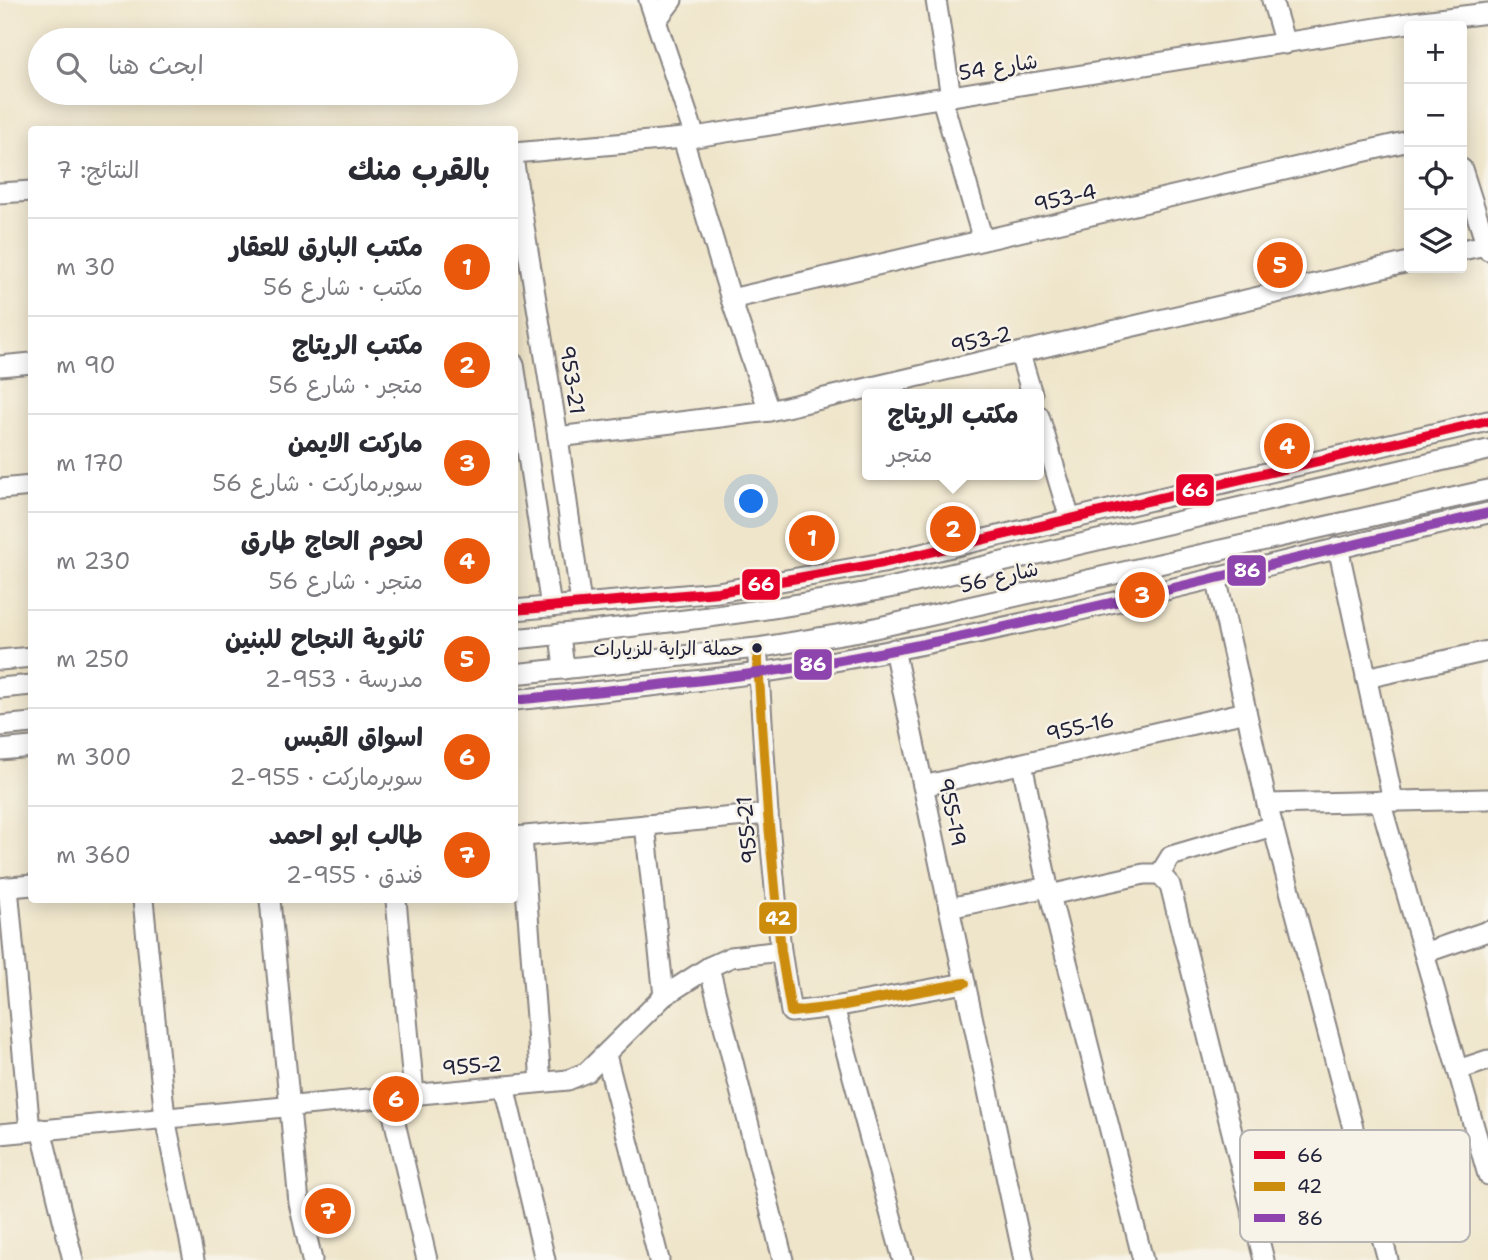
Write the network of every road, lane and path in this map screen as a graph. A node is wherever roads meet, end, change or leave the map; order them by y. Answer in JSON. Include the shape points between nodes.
{"nodes":[{"id":1,"x":649,"y":0,"type":"edge"},
{"id":2,"x":672,"y":0,"type":"edge"},
{"id":3,"x":936,"y":0,"type":"edge"},
{"id":4,"x":1272,"y":0,"type":"edge"},
{"id":5,"x":1488,"y":13,"type":"edge"},
{"id":6,"x":656,"y":21,"type":"junction"},
{"id":7,"x":1435,"y":21,"type":"edge"},
{"id":8,"x":1404,"y":26,"type":"edge"},
{"id":9,"x":1285,"y":44,"type":"junction"},
{"id":10,"x":946,"y":98,"type":"junction"},
{"id":11,"x":689,"y":138,"type":"junction"},
{"id":12,"x":1404,"y":142,"type":"edge"},
{"id":13,"x":518,"y":153,"type":"edge"},
{"id":14,"x":1467,"y":185,"type":"edge"},
{"id":15,"x":518,"y":189,"type":"edge"},
{"id":16,"x":28,"y":191,"type":"edge"},
{"id":17,"x":0,"y":193,"type":"edge"},
{"id":18,"x":982,"y":240,"type":"junction"},
{"id":19,"x":1487,"y":247,"type":"edge"},
{"id":20,"x":1467,"y":249,"type":"edge"},
{"id":21,"x":1404,"y":263,"type":"edge"},
{"id":22,"x":731,"y":299,"type":"junction"},
{"id":23,"x":1020,"y":354,"type":"junction"},
{"id":24,"x":28,"y":363,"type":"edge"},
{"id":25,"x":0,"y":366,"type":"edge"},
{"id":26,"x":866,"y":389,"type":"edge"},
{"id":27,"x":1030,"y":389,"type":"edge"},
{"id":28,"x":518,"y":390,"type":"edge"},
{"id":29,"x":862,"y":390,"type":"edge"},
{"id":30,"x":769,"y":411,"type":"junction"},
{"id":31,"x":1488,"y":421,"type":"edge"},
{"id":32,"x":1044,"y":433,"type":"edge"},
{"id":33,"x":558,"y":438,"type":"junction"},
{"id":34,"x":1486,"y":453,"type":"edge"},
{"id":35,"x":28,"y":486,"type":"edge"},
{"id":36,"x":0,"y":489,"type":"edge"},
{"id":37,"x":1488,"y":490,"type":"edge"},
{"id":38,"x":1488,"y":513,"type":"edge"},
{"id":39,"x":1070,"y":519,"type":"junction"},
{"id":40,"x":1338,"y":547,"type":"junction"},
{"id":41,"x":1216,"y":577,"type":"junction"},
{"id":42,"x":581,"y":604,"type":"junction"},
{"id":43,"x":551,"y":607,"type":"junction"},
{"id":44,"x":518,"y":610,"type":"edge"},
{"id":45,"x":560,"y":634,"type":"junction"},
{"id":46,"x":518,"y":639,"type":"edge"},
{"id":47,"x":757,"y":648,"type":"junction"},
{"id":48,"x":894,"y":649,"type":"junction"},
{"id":49,"x":1488,"y":651,"type":"edge"},
{"id":50,"x":28,"y":657,"type":"edge"},
{"id":51,"x":0,"y":660,"type":"edge"},
{"id":52,"x":564,"y":669,"type":"junction"},
{"id":53,"x":760,"y":672,"type":"junction"},
{"id":54,"x":518,"y":674,"type":"edge"},
{"id":55,"x":1366,"y":678,"type":"junction"},
{"id":56,"x":28,"y":685,"type":"edge"},
{"id":57,"x":0,"y":688,"type":"edge"},
{"id":58,"x":518,"y":700,"type":"edge"},
{"id":59,"x":1246,"y":712,"type":"junction"},
{"id":60,"x":28,"y":723,"type":"edge"},
{"id":61,"x":0,"y":726,"type":"edge"},
{"id":62,"x":28,"y":747,"type":"edge"},
{"id":63,"x":0,"y":750,"type":"edge"},
{"id":64,"x":1022,"y":764,"type":"junction"},
{"id":65,"x":923,"y":786,"type":"junction"},
{"id":66,"x":1488,"y":788,"type":"edge"},
{"id":67,"x":1444,"y":799,"type":"junction"},
{"id":68,"x":1488,"y":799,"type":"edge"},
{"id":69,"x":1387,"y":800,"type":"junction"},
{"id":70,"x":1267,"y":804,"type":"junction"},
{"id":71,"x":768,"y":814,"type":"junction"},
{"id":72,"x":645,"y":825,"type":"junction"},
{"id":73,"x":1273,"y":826,"type":"junction"},
{"id":74,"x":518,"y":837,"type":"edge"},
{"id":75,"x":1160,"y":874,"type":"junction"},
{"id":76,"x":28,"y":886,"type":"edge"},
{"id":77,"x":4,"y":888,"type":"edge"},
{"id":78,"x":1049,"y":891,"type":"junction"},
{"id":79,"x":143,"y":903,"type":"edge"},
{"id":80,"x":270,"y":903,"type":"edge"},
{"id":81,"x":396,"y":903,"type":"edge"},
{"id":82,"x":949,"y":908,"type":"junction"},
{"id":83,"x":1488,"y":931,"type":"edge"},
{"id":84,"x":781,"y":951,"type":"junction"},
{"id":85,"x":1424,"y":953,"type":"junction"},
{"id":86,"x":709,"y":967,"type":"junction"},
{"id":87,"x":965,"y":983,"type":"junction"},
{"id":88,"x":664,"y":996,"type":"junction"},
{"id":89,"x":834,"y":1007,"type":"junction"},
{"id":90,"x":606,"y":1055,"type":"junction"},
{"id":91,"x":1488,"y":1060,"type":"edge"},
{"id":92,"x":1458,"y":1070,"type":"junction"},
{"id":93,"x":541,"y":1082,"type":"junction"},
{"id":94,"x":503,"y":1086,"type":"junction"},
{"id":95,"x":414,"y":1094,"type":"junction"},
{"id":96,"x":389,"y":1097,"type":"junction"},
{"id":97,"x":289,"y":1106,"type":"junction"},
{"id":98,"x":165,"y":1118,"type":"junction"},
{"id":99,"x":35,"y":1130,"type":"junction"},
{"id":100,"x":1354,"y":1130,"type":"edge"},
{"id":101,"x":0,"y":1134,"type":"edge"},
{"id":102,"x":1240,"y":1164,"type":"edge"},
{"id":103,"x":1488,"y":1175,"type":"edge"},
{"id":104,"x":1259,"y":1242,"type":"edge"},
{"id":105,"x":1383,"y":1242,"type":"edge"},
{"id":106,"x":73,"y":1260,"type":"edge"},
{"id":107,"x":194,"y":1260,"type":"edge"},
{"id":108,"x":312,"y":1260,"type":"edge"},
{"id":109,"x":427,"y":1260,"type":"edge"},
{"id":110,"x":545,"y":1260,"type":"edge"},
{"id":111,"x":659,"y":1260,"type":"edge"},
{"id":112,"x":783,"y":1260,"type":"edge"},
{"id":113,"x":903,"y":1260,"type":"edge"},
{"id":114,"x":1024,"y":1260,"type":"edge"},
{"id":115,"x":1143,"y":1260,"type":"edge"},
{"id":116,"x":1264,"y":1260,"type":"edge"},
{"id":117,"x":1388,"y":1260,"type":"edge"}],
"edges":[{"from":1,"to":6,"type":"street"},
{"from":2,"to":6,"type":"street"},
{"from":3,"to":10,"type":"street"},
{"from":4,"to":9,"type":"street"},
{"from":5,"to":7,"type":"street","name":"شارع 54"},
{"from":6,"to":11,"type":"street"},
{"from":8,"to":9,"type":"street","name":"شارع 54"},
{"from":9,"to":10,"type":"street","name":"شارع 54"},
{"from":10,"to":11,"type":"street","name":"شارع 54"},
{"from":10,"to":18,"type":"street"},
{"from":11,"to":13,"type":"street","name":"شارع 54"},
{"from":11,"to":22,"type":"street"},
{"from":12,"to":18,"type":"street","name":"953-4"},
{"from":14,"to":19,"type":"street"},
{"from":15,"to":33,"type":"street","name":"953-21"},
{"from":16,"to":17,"type":"street"},
{"from":18,"to":22,"type":"street","name":"953-4"},
{"from":19,"to":20,"type":"street"},
{"from":21,"to":23,"type":"street","name":"953-2"},
{"from":22,"to":30,"type":"street"},
{"from":23,"to":26,"type":"street","name":"953-2"},
{"from":23,"to":27,"type":"street"},
{"from":24,"to":25,"type":"street"},
{"from":28,"to":43,"type":"street"},
{"from":29,"to":30,"type":"street","name":"953-2"},
{"from":30,"to":33,"type":"street","name":"953-2"},
{"from":31,"to":39,"type":"street"},
{"from":32,"to":39,"type":"street"},
{"from":33,"to":42,"type":"street","name":"953-21"},
{"from":34,"to":45,"type":"street","name":"شارع 56","via":[[844,597],[706,619]]},
{"from":35,"to":36,"type":"street"},
{"from":37,"to":47,"type":"street","name":"شارع 56","via":[[906,621]]},
{"from":38,"to":40,"type":"street"},
{"from":39,"to":42,"type":"street","via":[[883,563],[758,586]]},
{"from":40,"to":41,"type":"street"},
{"from":40,"to":55,"type":"street"},
{"from":41,"to":48,"type":"street"},
{"from":41,"to":59,"type":"street"},
{"from":42,"to":43,"type":"street"},
{"from":43,"to":44,"type":"street"},
{"from":45,"to":46,"type":"street","name":"شارع 56"},
{"from":45,"to":52,"type":"street"},
{"from":47,"to":52,"type":"street","name":"شارع 56"},
{"from":47,"to":53,"type":"street","name":"955-21"},
{"from":48,"to":53,"type":"street"},
{"from":48,"to":65,"type":"street","name":"955-19"},
{"from":49,"to":55,"type":"street"},
{"from":50,"to":51,"type":"street"},
{"from":52,"to":54,"type":"street","name":"شارع 56"},
{"from":53,"to":58,"type":"street"},
{"from":53,"to":71,"type":"street","name":"955-21"},
{"from":55,"to":69,"type":"street"},
{"from":56,"to":57,"type":"street"},
{"from":59,"to":64,"type":"street","name":"955-16"},
{"from":59,"to":70,"type":"street"},
{"from":60,"to":61,"type":"street"},
{"from":62,"to":63,"type":"street"},
{"from":64,"to":65,"type":"street","name":"955-16"},
{"from":64,"to":78,"type":"street"},
{"from":65,"to":82,"type":"street","name":"955-19"},
{"from":66,"to":67,"type":"street"},
{"from":67,"to":68,"type":"street"},
{"from":67,"to":69,"type":"street"},
{"from":69,"to":70,"type":"street"},
{"from":69,"to":85,"type":"street"},
{"from":70,"to":73,"type":"street"},
{"from":71,"to":72,"type":"street"},
{"from":71,"to":84,"type":"street","name":"955-21"},
{"from":72,"to":74,"type":"street"},
{"from":72,"to":88,"type":"street"},
{"from":73,"to":75,"type":"street","via":[[1171,856]]},
{"from":73,"to":100,"type":"street"},
{"from":74,"to":93,"type":"street"},
{"from":75,"to":78,"type":"street"},
{"from":75,"to":102,"type":"street","via":[[1170,885]]},
{"from":76,"to":77,"type":"street"},
{"from":77,"to":99,"type":"street"},
{"from":78,"to":82,"type":"street"},
{"from":78,"to":115,"type":"street"},
{"from":79,"to":98,"type":"street"},
{"from":80,"to":97,"type":"street"},
{"from":81,"to":95,"type":"street"},
{"from":82,"to":87,"type":"street","name":"955-19"},
{"from":83,"to":85,"type":"street"},
{"from":84,"to":86,"type":"street","name":"955-2","via":[[731,957]]},
{"from":84,"to":89,"type":"street","name":"955-21","via":[[789,1007],[794,1013]]},
{"from":85,"to":92,"type":"street"},
{"from":86,"to":88,"type":"street","name":"955-2"},
{"from":86,"to":112,"type":"street"},
{"from":87,"to":89,"type":"street"},
{"from":87,"to":114,"type":"street","name":"955-19"},
{"from":88,"to":90,"type":"street","name":"955-2"},
{"from":89,"to":113,"type":"street"},
{"from":90,"to":93,"type":"street","name":"955-2","via":[[587,1072],[568,1080]]},
{"from":90,"to":111,"type":"street"},
{"from":91,"to":92,"type":"street"},
{"from":92,"to":103,"type":"street"},
{"from":93,"to":94,"type":"street","name":"955-2"},
{"from":94,"to":95,"type":"street","name":"955-2"},
{"from":94,"to":110,"type":"street"},
{"from":95,"to":96,"type":"street","name":"955-2"},
{"from":96,"to":97,"type":"street","name":"955-2"},
{"from":96,"to":109,"type":"street"},
{"from":97,"to":98,"type":"street","name":"955-2"},
{"from":97,"to":108,"type":"street","via":[[299,1203]]},
{"from":98,"to":99,"type":"street","name":"955-2"},
{"from":98,"to":107,"type":"street"},
{"from":99,"to":101,"type":"street","name":"955-2"},
{"from":99,"to":106,"type":"street"},
{"from":104,"to":116,"type":"street"},
{"from":105,"to":117,"type":"street"}]}
